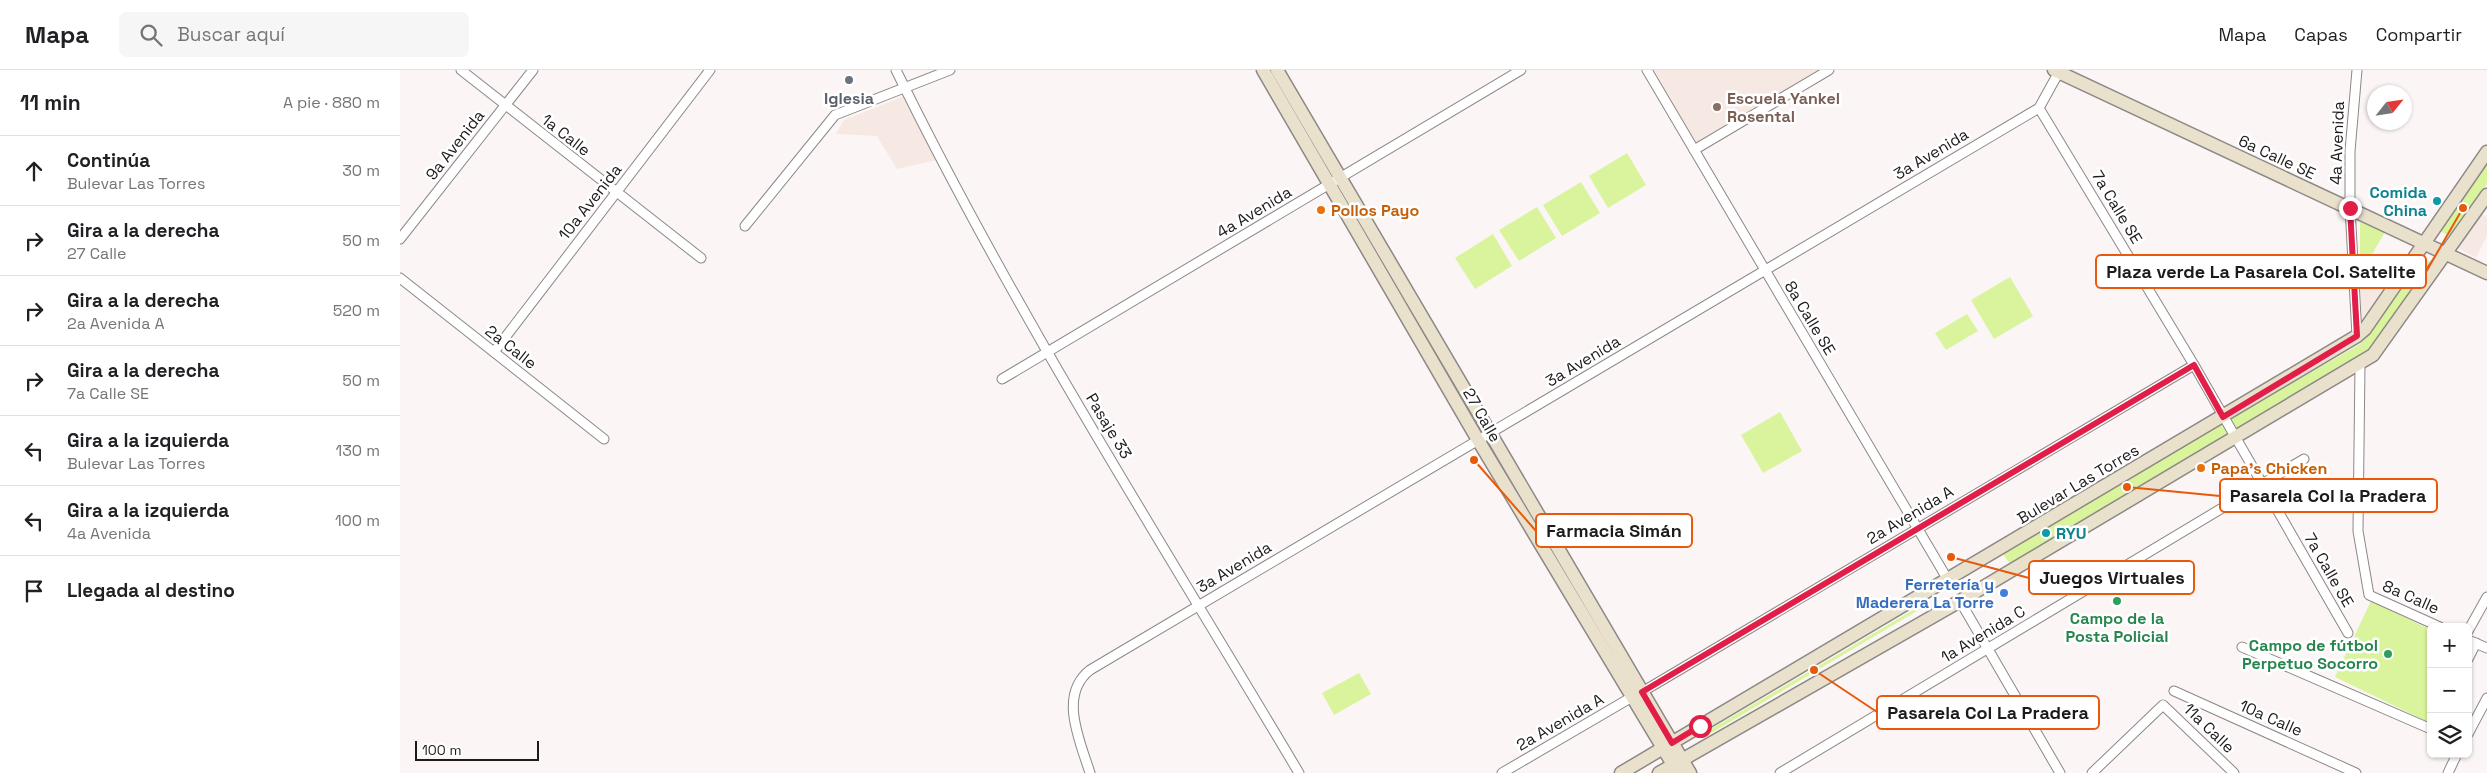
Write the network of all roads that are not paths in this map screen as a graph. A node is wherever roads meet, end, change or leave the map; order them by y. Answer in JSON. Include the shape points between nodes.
{"nodes":[{"id":1,"x":461,"y":70,"type":"edge"},
{"id":2,"x":533,"y":70,"type":"edge"},
{"id":3,"x":710,"y":70,"type":"edge"},
{"id":4,"x":896,"y":70,"type":"edge"},
{"id":5,"x":950,"y":70,"type":"edge"},
{"id":6,"x":1262,"y":70,"type":"edge"},
{"id":7,"x":1277,"y":70,"type":"edge"},
{"id":8,"x":1520,"y":70,"type":"edge"},
{"id":9,"x":1648,"y":70,"type":"edge"},
{"id":10,"x":1829,"y":70,"type":"edge"},
{"id":11,"x":2356,"y":70,"type":"edge"},
{"id":12,"x":2057,"y":71,"type":"edge"},
{"id":13,"x":905,"y":88,"type":"junction"},
{"id":14,"x":505,"y":106,"type":"junction"},
{"id":15,"x":2039,"y":108,"type":"junction"},
{"id":16,"x":1694,"y":150,"type":"junction"},
{"id":17,"x":2487,"y":152,"type":"edge"},
{"id":18,"x":1334,"y":181,"type":"junction"},
{"id":19,"x":616,"y":193,"type":"junction"},
{"id":20,"x":2487,"y":195,"type":"edge"},
{"id":21,"x":2350,"y":208,"type":"junction"},
{"id":22,"x":746,"y":226,"type":"dead end"},
{"id":23,"x":400,"y":239,"type":"edge"},
{"id":24,"x":2424,"y":244,"type":"junction"},
{"id":25,"x":2446,"y":254,"type":"junction"},
{"id":26,"x":701,"y":258,"type":"dead end"},
{"id":27,"x":1764,"y":271,"type":"junction"},
{"id":28,"x":2487,"y":273,"type":"edge"},
{"id":29,"x":400,"y":278,"type":"edge"},
{"id":30,"x":2357,"y":336,"type":"junction"},
{"id":31,"x":494,"y":352,"type":"junction"},
{"id":32,"x":1048,"y":352,"type":"junction"},
{"id":33,"x":2360,"y":364,"type":"junction"},
{"id":34,"x":2194,"y":365,"type":"junction"},
{"id":35,"x":1002,"y":379,"type":"dead end"},
{"id":36,"x":2223,"y":417,"type":"junction"},
{"id":37,"x":1490,"y":434,"type":"junction"},
{"id":38,"x":2235,"y":437,"type":"junction"},
{"id":39,"x":604,"y":439,"type":"dead end"},
{"id":40,"x":1478,"y":440,"type":"junction"},
{"id":41,"x":2304,"y":459,"type":"dead end"},
{"id":42,"x":2262,"y":485,"type":"junction"},
{"id":43,"x":1917,"y":529,"type":"junction"},
{"id":44,"x":1948,"y":580,"type":"junction"},
{"id":45,"x":2487,"y":597,"type":"edge"},
{"id":46,"x":1960,"y":601,"type":"junction"},
{"id":47,"x":1199,"y":606,"type":"junction"},
{"id":48,"x":2431,"y":623,"type":"edge"},
{"id":49,"x":2472,"y":624,"type":"edge"},
{"id":50,"x":2348,"y":633,"type":"dead end"},
{"id":51,"x":2472,"y":641,"type":"edge"},
{"id":52,"x":2242,"y":647,"type":"dead end"},
{"id":53,"x":2487,"y":648,"type":"edge"},
{"id":54,"x":1988,"y":649,"type":"junction"},
{"id":55,"x":2174,"y":691,"type":"dead end"},
{"id":56,"x":1637,"y":694,"type":"junction"},
{"id":57,"x":2487,"y":698,"type":"edge"},
{"id":58,"x":2472,"y":726,"type":"edge"},
{"id":59,"x":2427,"y":727,"type":"edge"},
{"id":60,"x":1667,"y":745,"type":"junction"},
{"id":61,"x":2456,"y":758,"type":"edge"},
{"id":62,"x":1681,"y":763,"type":"edge"},
{"id":63,"x":1090,"y":773,"type":"edge"},
{"id":64,"x":1298,"y":773,"type":"edge"},
{"id":65,"x":1502,"y":773,"type":"edge"},
{"id":66,"x":1621,"y":773,"type":"edge"},
{"id":67,"x":1659,"y":773,"type":"edge"},
{"id":68,"x":1690,"y":773,"type":"edge"},
{"id":69,"x":1780,"y":773,"type":"edge"},
{"id":70,"x":2060,"y":773,"type":"edge"},
{"id":71,"x":2092,"y":773,"type":"edge"},
{"id":72,"x":2234,"y":773,"type":"edge"},
{"id":73,"x":2356,"y":773,"type":"edge"},
{"id":74,"x":2448,"y":773,"type":"edge"}],
"edges":[{"from":1,"to":14,"type":"street","name":"1a Calle"},
{"from":2,"to":14,"type":"street","name":"9a Avenida"},
{"from":3,"to":19,"type":"street","name":"10a Avenida"},
{"from":4,"to":13,"type":"street","name":"Pasaje 33"},
{"from":5,"to":13,"type":"street"},
{"from":6,"to":18,"type":"street","name":"27 Calle"},
{"from":7,"to":18,"type":"street","name":"27 Calle"},
{"from":8,"to":18,"type":"street","name":"4a Avenida"},
{"from":9,"to":16,"type":"street","name":"8a Calle SE"},
{"from":10,"to":16,"type":"street"},
{"from":11,"to":21,"type":"street","name":"4a Avenida"},
{"from":12,"to":15,"type":"street"},
{"from":12,"to":21,"type":"street","name":"6a Calle SE"},
{"from":13,"to":22,"type":"street","via":[[835,115]]},
{"from":13,"to":32,"type":"street","name":"Pasaje 33","via":[[947,174]]},
{"from":14,"to":19,"type":"street","name":"1a Calle"},
{"from":14,"to":23,"type":"street","name":"9a Avenida"},
{"from":15,"to":27,"type":"street","name":"3a Avenida"},
{"from":15,"to":34,"type":"street","name":"7a Calle SE"},
{"from":16,"to":27,"type":"street","name":"8a Calle SE"},
{"from":17,"to":24,"type":"street","name":"Bulevar Las Torres"},
{"from":18,"to":32,"type":"street","name":"4a Avenida"},
{"from":18,"to":37,"type":"street","name":"27 Calle"},
{"from":18,"to":40,"type":"street","name":"27 Calle"},
{"from":19,"to":26,"type":"street","name":"1a Calle"},
{"from":19,"to":31,"type":"street","name":"10a Avenida"},
{"from":20,"to":25,"type":"street"},
{"from":21,"to":24,"type":"street","name":"6a Calle SE"},
{"from":21,"to":30,"type":"street","name":"4a Avenida"},
{"from":24,"to":25,"type":"street","name":"6a Calle SE"},
{"from":24,"to":30,"type":"street","name":"Bulevar Las Torres"},
{"from":25,"to":28,"type":"street","name":"6a Calle SE"},
{"from":25,"to":33,"type":"street","via":[[2380,347]]},
{"from":27,"to":37,"type":"street","name":"3a Avenida"},
{"from":27,"to":43,"type":"street","name":"8a Calle SE"},
{"from":29,"to":31,"type":"street","name":"2a Calle"},
{"from":30,"to":36,"type":"street","name":"Bulevar Las Torres"},
{"from":31,"to":39,"type":"street","name":"2a Calle"},
{"from":32,"to":35,"type":"street","name":"4a Avenida"},
{"from":32,"to":47,"type":"street","name":"Pasaje 33"},
{"from":33,"to":38,"type":"street"},
{"from":33,"to":48,"type":"street","name":"8a Calle","via":[[2358,531],[2369,595]]},
{"from":34,"to":36,"type":"street","name":"7a Calle SE"},
{"from":34,"to":43,"type":"street","name":"2a Avenida A"},
{"from":36,"to":38,"type":"street","name":"7a Calle SE"},
{"from":36,"to":44,"type":"street","name":"Bulevar Las Torres"},
{"from":37,"to":40,"type":"street","name":"3a Avenida"},
{"from":37,"to":56,"type":"street","name":"27 Calle"},
{"from":38,"to":42,"type":"street","name":"7a Calle SE"},
{"from":38,"to":46,"type":"street"},
{"from":40,"to":47,"type":"street","name":"3a Avenida"},
{"from":40,"to":56,"type":"street","name":"27 Calle"},
{"from":41,"to":42,"type":"street","name":"1a Avenida C"},
{"from":42,"to":50,"type":"street","name":"7a Calle SE"},
{"from":42,"to":54,"type":"street","name":"1a Avenida C"},
{"from":43,"to":44,"type":"street","name":"8a Calle SE"},
{"from":43,"to":56,"type":"street","name":"2a Avenida A"},
{"from":44,"to":60,"type":"street","name":"Bulevar Las Torres"},
{"from":45,"to":49,"type":"street"},
{"from":46,"to":54,"type":"street"},
{"from":46,"to":62,"type":"street"},
{"from":47,"to":63,"type":"street","name":"3a Avenida","via":[[1104,661],[1078,682],[1073,700],[1077,733]]},
{"from":47,"to":64,"type":"street","name":"Pasaje 33"},
{"from":51,"to":53,"type":"street"},
{"from":52,"to":59,"type":"street"},
{"from":54,"to":69,"type":"street","name":"1a Avenida C"},
{"from":54,"to":70,"type":"street"},
{"from":55,"to":73,"type":"street","name":"10a Calle"},
{"from":56,"to":60,"type":"street","name":"27 Calle"},
{"from":56,"to":65,"type":"street","name":"2a Avenida A"},
{"from":57,"to":58,"type":"street"},
{"from":60,"to":62,"type":"street","name":"27 Calle"},
{"from":60,"to":66,"type":"street","name":"Bulevar Las Torres"},
{"from":61,"to":74,"type":"street"},
{"from":62,"to":67,"type":"street"},
{"from":62,"to":68,"type":"street","name":"27 Calle"},
{"from":71,"to":72,"type":"street","name":"11a Calle","via":[[2163,705]]}]}
